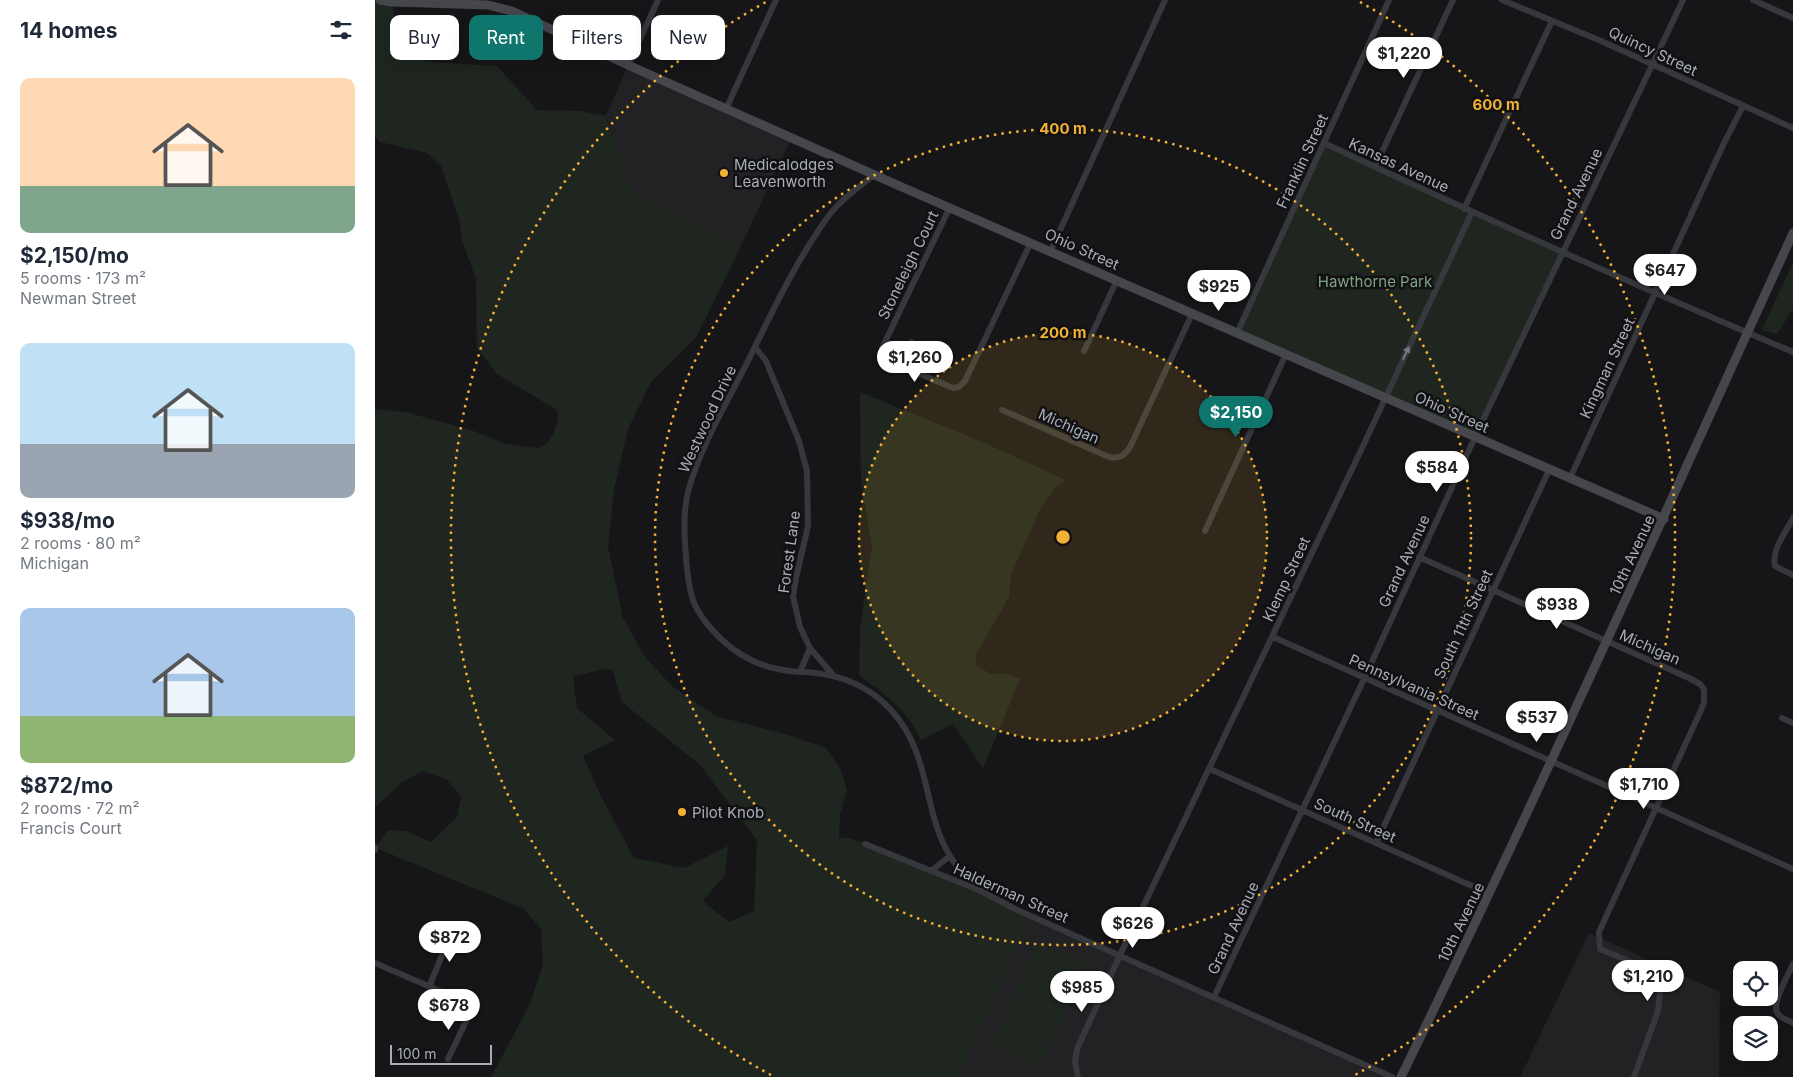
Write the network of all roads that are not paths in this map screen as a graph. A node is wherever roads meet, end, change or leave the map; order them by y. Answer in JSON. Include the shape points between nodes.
{"nodes":[{"id":1,"x":380,"y":0,"type":"edge"},
{"id":2,"x":658,"y":0,"type":"edge"},
{"id":3,"x":776,"y":0,"type":"edge"},
{"id":4,"x":1165,"y":0,"type":"edge"},
{"id":5,"x":1389,"y":0,"type":"edge"},
{"id":6,"x":1453,"y":0,"type":"edge"},
{"id":7,"x":1502,"y":0,"type":"edge"},
{"id":8,"x":1683,"y":0,"type":"edge"},
{"id":9,"x":1753,"y":0,"type":"edge"},
{"id":10,"x":1793,"y":18,"type":"edge"},
{"id":11,"x":1552,"y":21,"type":"junction"},
{"id":12,"x":628,"y":65,"type":"junction"},
{"id":13,"x":1652,"y":66,"type":"junction"},
{"id":14,"x":1743,"y":106,"type":"junction"},
{"id":15,"x":726,"y":109,"type":"junction"},
{"id":16,"x":1793,"y":128,"type":"edge"},
{"id":17,"x":1324,"y":143,"type":"junction"},
{"id":18,"x":1375,"y":168,"type":"junction"},
{"id":19,"x":875,"y":174,"type":"junction"},
{"id":20,"x":950,"y":207,"type":"junction"},
{"id":21,"x":1464,"y":208,"type":"junction"},
{"id":22,"x":1472,"y":212,"type":"junction"},
{"id":23,"x":1793,"y":233,"type":"edge"},
{"id":24,"x":1031,"y":242,"type":"junction"},
{"id":25,"x":1051,"y":250,"type":"junction"},
{"id":26,"x":1562,"y":252,"type":"junction"},
{"id":27,"x":1117,"y":280,"type":"junction"},
{"id":28,"x":1655,"y":293,"type":"junction"},
{"id":29,"x":1192,"y":314,"type":"junction"},
{"id":30,"x":1748,"y":332,"type":"junction"},
{"id":31,"x":1237,"y":333,"type":"junction"},
{"id":32,"x":755,"y":347,"type":"junction"},
{"id":33,"x":1084,"y":350,"type":"dead end"},
{"id":34,"x":1793,"y":352,"type":"edge"},
{"id":35,"x":1286,"y":354,"type":"junction"},
{"id":36,"x":1386,"y":398,"type":"junction"},
{"id":37,"x":1003,"y":410,"type":"dead end"},
{"id":38,"x":1475,"y":437,"type":"junction"},
{"id":39,"x":1549,"y":470,"type":"junction"},
{"id":40,"x":1570,"y":478,"type":"junction"},
{"id":41,"x":1793,"y":518,"type":"edge"},
{"id":42,"x":1664,"y":519,"type":"junction"},
{"id":43,"x":1205,"y":532,"type":"dead end"},
{"id":44,"x":1419,"y":557,"type":"junction"},
{"id":45,"x":1793,"y":575,"type":"edge"},
{"id":46,"x":1493,"y":589,"type":"junction"},
{"id":47,"x":1273,"y":637,"type":"junction"},
{"id":48,"x":1607,"y":641,"type":"junction"},
{"id":49,"x":810,"y":648,"type":"junction"},
{"id":50,"x":800,"y":672,"type":"junction"},
{"id":51,"x":834,"y":676,"type":"junction"},
{"id":52,"x":1364,"y":679,"type":"junction"},
{"id":53,"x":1436,"y":711,"type":"junction"},
{"id":54,"x":1782,"y":718,"type":"dead end"},
{"id":55,"x":1793,"y":722,"type":"edge"},
{"id":56,"x":1552,"y":761,"type":"junction"},
{"id":57,"x":1210,"y":769,"type":"junction"},
{"id":58,"x":1656,"y":808,"type":"junction"},
{"id":59,"x":1302,"y":811,"type":"junction"},
{"id":60,"x":1376,"y":843,"type":"junction"},
{"id":61,"x":865,"y":844,"type":"dead end"},
{"id":62,"x":950,"y":856,"type":"junction"},
{"id":63,"x":1793,"y":869,"type":"edge"},
{"id":64,"x":931,"y":871,"type":"junction"},
{"id":65,"x":981,"y":892,"type":"junction"},
{"id":66,"x":1490,"y":894,"type":"junction"},
{"id":67,"x":453,"y":932,"type":"dead end"},
{"id":68,"x":1120,"y":955,"type":"junction"},
{"id":69,"x":375,"y":963,"type":"edge"},
{"id":70,"x":1793,"y":964,"type":"edge"},
{"id":71,"x":429,"y":987,"type":"junction"},
{"id":72,"x":1214,"y":997,"type":"junction"},
{"id":73,"x":1793,"y":1023,"type":"edge"},
{"id":74,"x":448,"y":1059,"type":"dead end"},
{"id":75,"x":1078,"y":1077,"type":"edge"},
{"id":76,"x":1392,"y":1077,"type":"edge"},
{"id":77,"x":1401,"y":1077,"type":"edge"},
{"id":78,"x":1634,"y":1077,"type":"edge"}],
"edges":[{"from":1,"to":12,"type":"street","name":"Ohio Street","via":[[489,5],[512,11]]},
{"from":2,"to":12,"type":"street"},
{"from":3,"to":15,"type":"street"},
{"from":4,"to":25,"type":"street"},
{"from":5,"to":17,"type":"street","name":"Franklin Street"},
{"from":6,"to":18,"type":"street"},
{"from":7,"to":11,"type":"street","name":"Quincy Street"},
{"from":8,"to":13,"type":"street","name":"Grand Avenue"},
{"from":9,"to":10,"type":"street"},
{"from":11,"to":13,"type":"street","name":"Quincy Street"},
{"from":11,"to":21,"type":"street"},
{"from":12,"to":15,"type":"street","name":"Ohio Street"},
{"from":13,"to":14,"type":"street","name":"Quincy Street"},
{"from":13,"to":26,"type":"street","name":"Grand Avenue"},
{"from":14,"to":16,"type":"street","name":"Quincy Street"},
{"from":14,"to":28,"type":"street","name":"Kingman Street"},
{"from":15,"to":19,"type":"street","name":"Ohio Street"},
{"from":17,"to":18,"type":"street","name":"Kansas Avenue"},
{"from":17,"to":31,"type":"street","name":"Franklin Street"},
{"from":18,"to":21,"type":"street","name":"Kansas Avenue"},
{"from":19,"to":20,"type":"street","name":"Ohio Street"},
{"from":19,"to":32,"type":"street","name":"Westwood Drive","via":[[839,204],[821,226],[800,258]]},
{"from":20,"to":24,"type":"street","name":"Ohio Street"},
{"from":20,"to":24,"type":"street","name":"Stoneleigh Court","via":[[882,348],[885,359],[953,388],[959,387],[965,381]]},
{"from":21,"to":22,"type":"street","name":"Kansas Avenue"},
{"from":22,"to":26,"type":"street"},
{"from":36,"to":22,"type":"street","name":"Klemp Street","one_way":true},
{"from":23,"to":30,"type":"street","name":"10th Avenue"},
{"from":24,"to":25,"type":"street","name":"Ohio Street"},
{"from":25,"to":27,"type":"street","name":"Ohio Street"},
{"from":26,"to":28,"type":"street"},
{"from":26,"to":38,"type":"street","name":"Grand Avenue"},
{"from":27,"to":29,"type":"street","name":"Ohio Street"},
{"from":27,"to":33,"type":"street"},
{"from":28,"to":30,"type":"street"},
{"from":28,"to":40,"type":"street","name":"Kingman Street"},
{"from":29,"to":31,"type":"street","name":"Ohio Street"},
{"from":29,"to":37,"type":"street","name":"Michigan","via":[[1125,455],[1109,457]]},
{"from":30,"to":34,"type":"street"},
{"from":30,"to":42,"type":"street","name":"10th Avenue"},
{"from":31,"to":35,"type":"street","name":"Ohio Street"},
{"from":32,"to":49,"type":"street","name":"Forest Lane","via":[[767,361],[799,441],[807,471],[808,526],[793,596],[800,627]]},
{"from":32,"to":50,"type":"street","name":"Westwood Drive","via":[[700,457],[688,494],[684,534],[689,588],[698,613],[739,654],[760,664]]},
{"from":35,"to":36,"type":"street","name":"Ohio Street"},
{"from":35,"to":43,"type":"street"},
{"from":36,"to":38,"type":"street","name":"Ohio Street"},
{"from":36,"to":47,"type":"street","name":"Klemp Street"},
{"from":38,"to":39,"type":"street","name":"Ohio Street"},
{"from":38,"to":44,"type":"street","name":"Grand Avenue"},
{"from":39,"to":40,"type":"street","name":"Ohio Street"},
{"from":39,"to":46,"type":"street","name":"South 11th Street"},
{"from":40,"to":42,"type":"street","name":"Ohio Street"},
{"from":41,"to":45,"type":"street","via":[[1774,560],[1775,566]]},
{"from":42,"to":48,"type":"street","name":"10th Avenue"},
{"from":44,"to":46,"type":"street","name":"Michigan"},
{"from":44,"to":52,"type":"street","name":"Grand Avenue"},
{"from":46,"to":48,"type":"street","name":"Michigan"},
{"from":46,"to":53,"type":"street","name":"South 11th Street"},
{"from":47,"to":52,"type":"street","name":"Pennsylvania Street"},
{"from":47,"to":57,"type":"street","name":"Klemp Street"},
{"from":48,"to":56,"type":"street","name":"10th Avenue"},
{"from":48,"to":58,"type":"street","name":"Michigan","via":[[1689,678],[1705,689],[1702,708]]},
{"from":49,"to":50,"type":"street"},
{"from":49,"to":51,"type":"street","name":"Forest Lane"},
{"from":50,"to":51,"type":"street","name":"Westwood Drive"},
{"from":51,"to":62,"type":"street","name":"Westwood Drive","via":[[859,685],[883,701],[901,721],[914,744],[938,829]]},
{"from":52,"to":53,"type":"street","name":"Pennsylvania Street"},
{"from":52,"to":59,"type":"street","name":"Grand Avenue"},
{"from":53,"to":56,"type":"street","name":"Pennsylvania Street"},
{"from":53,"to":60,"type":"street","name":"South 11th Street"},
{"from":54,"to":55,"type":"street"},
{"from":56,"to":58,"type":"street","name":"Pennsylvania Street"},
{"from":56,"to":66,"type":"street","name":"10th Avenue"},
{"from":57,"to":59,"type":"street","name":"South Street"},
{"from":57,"to":68,"type":"street","name":"Klemp Street"},
{"from":58,"to":63,"type":"street","name":"Pennsylvania Street"},
{"from":58,"to":78,"type":"street","via":[[1599,932],[1600,949],[1643,967],[1656,980],[1660,994],[1658,1011]]},
{"from":59,"to":60,"type":"street","name":"South Street"},
{"from":59,"to":72,"type":"street","name":"Grand Avenue"},
{"from":60,"to":66,"type":"street","name":"South Street"},
{"from":61,"to":64,"type":"street","name":"Halderman Street"},
{"from":62,"to":64,"type":"street"},
{"from":62,"to":65,"type":"street","name":"Westwood Drive"},
{"from":64,"to":65,"type":"street","name":"Halderman Street"},
{"from":65,"to":68,"type":"street","name":"Halderman Street"},
{"from":66,"to":77,"type":"street","name":"10th Avenue"},
{"from":67,"to":71,"type":"street"},
{"from":68,"to":72,"type":"street","name":"Halderman Street"},
{"from":68,"to":75,"type":"street","via":[[1077,1049]]},
{"from":69,"to":71,"type":"street"},
{"from":70,"to":73,"type":"street","via":[[1778,998],[1777,1013]]},
{"from":71,"to":74,"type":"street","via":[[468,1006],[469,1014]]},
{"from":72,"to":76,"type":"street","name":"Halderman Street"}]}
